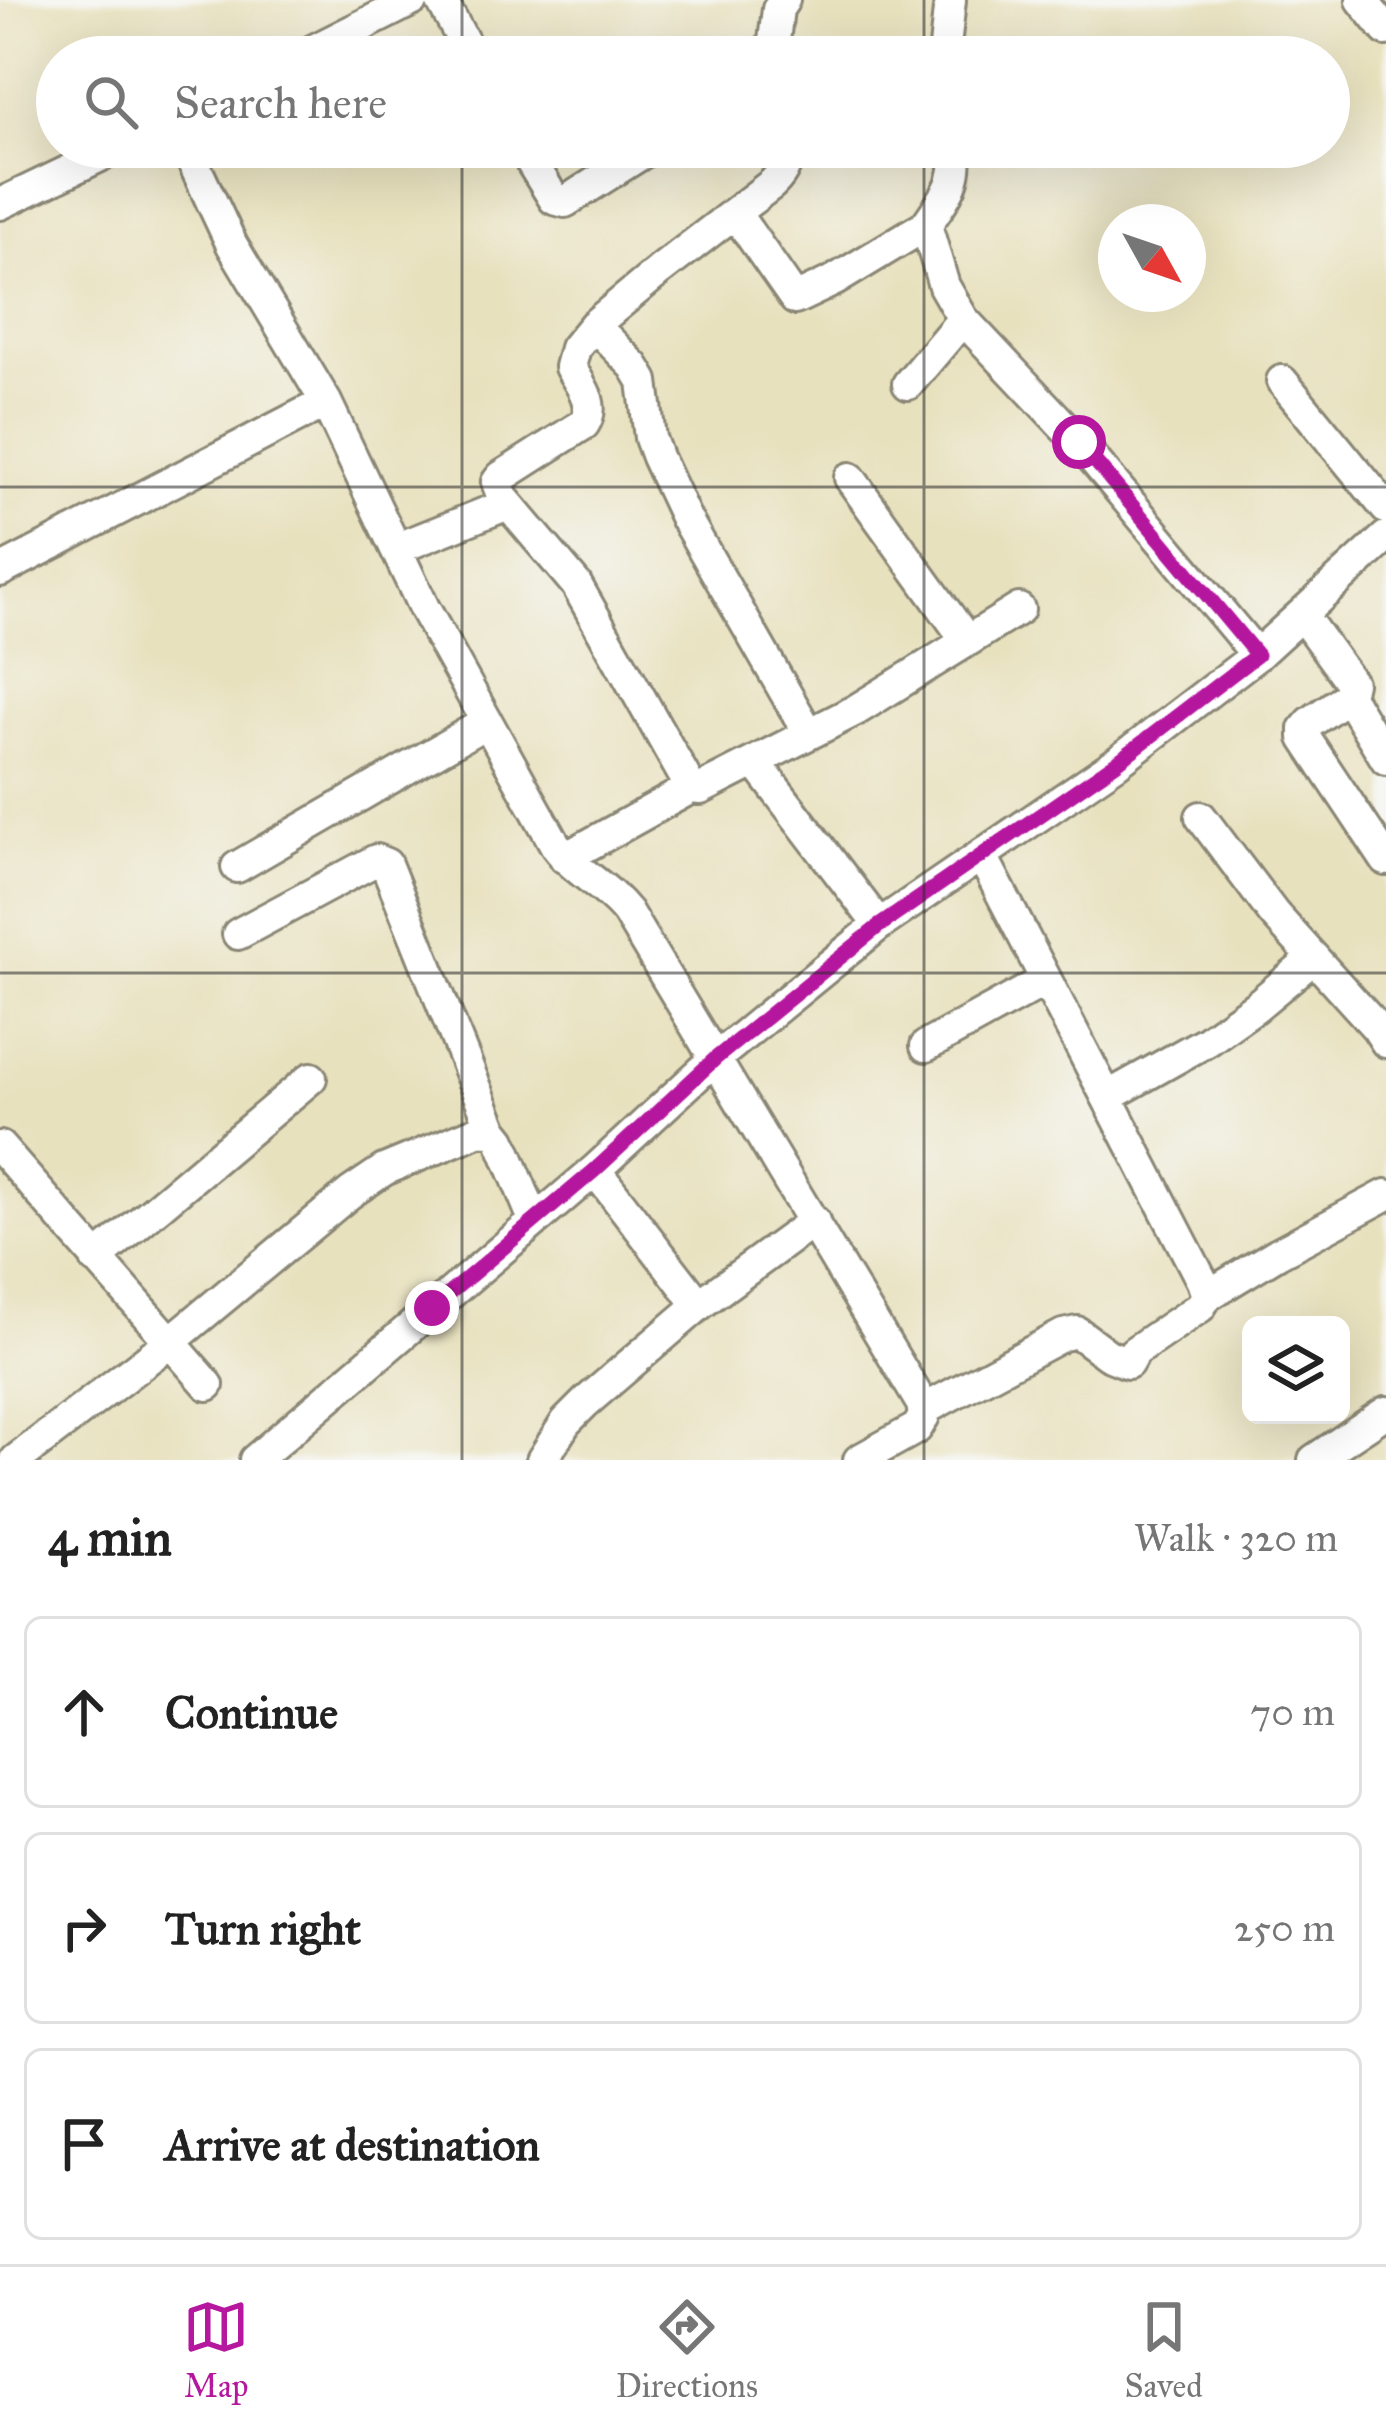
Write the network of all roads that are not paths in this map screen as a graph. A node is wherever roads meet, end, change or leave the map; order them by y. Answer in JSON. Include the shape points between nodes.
{"nodes":[{"id":1,"x":413,"y":0,"type":"edge"},
{"id":2,"x":440,"y":0,"type":"edge"},
{"id":3,"x":784,"y":0,"type":"edge"},
{"id":4,"x":950,"y":0,"type":"edge"},
{"id":5,"x":1362,"y":0,"type":"edge"},
{"id":6,"x":1386,"y":30,"type":"edge"},
{"id":7,"x":342,"y":36,"type":"edge"},
{"id":8,"x":460,"y":36,"type":"edge"},
{"id":9,"x":775,"y":36,"type":"edge"},
{"id":10,"x":946,"y":36,"type":"edge"},
{"id":11,"x":75,"y":168,"type":"edge"},
{"id":12,"x":196,"y":168,"type":"edge"},
{"id":13,"x":535,"y":168,"type":"edge"},
{"id":14,"x":619,"y":168,"type":"edge"},
{"id":15,"x":785,"y":168,"type":"edge"},
{"id":16,"x":957,"y":168,"type":"edge"},
{"id":17,"x":0,"y":204,"type":"edge"},
{"id":18,"x":735,"y":213,"type":"junction"},
{"id":19,"x":926,"y":225,"type":"junction"},
{"id":20,"x":963,"y":319,"type":"junction"},
{"id":21,"x":594,"y":325,"type":"junction"},
{"id":22,"x":1282,"y":381,"type":"dead end"},
{"id":23,"x":908,"y":384,"type":"dead end"},
{"id":24,"x":326,"y":402,"type":"junction"},
{"id":25,"x":850,"y":478,"type":"dead end"},
{"id":26,"x":503,"y":498,"type":"junction"},
{"id":27,"x":1386,"y":508,"type":"edge"},
{"id":28,"x":1386,"y":537,"type":"edge"},
{"id":29,"x":396,"y":549,"type":"junction"},
{"id":30,"x":0,"y":571,"type":"edge"},
{"id":31,"x":1019,"y":609,"type":"dead end"},
{"id":32,"x":1302,"y":615,"type":"junction"},
{"id":33,"x":967,"y":641,"type":"junction"},
{"id":34,"x":1257,"y":655,"type":"junction"},
{"id":35,"x":1348,"y":696,"type":"junction"},
{"id":36,"x":487,"y":722,"type":"junction"},
{"id":37,"x":809,"y":734,"type":"junction"},
{"id":38,"x":1386,"y":759,"type":"edge"},
{"id":39,"x":755,"y":762,"type":"junction"},
{"id":40,"x":691,"y":788,"type":"junction"},
{"id":41,"x":1201,"y":817,"type":"dead end"},
{"id":42,"x":982,"y":856,"type":"junction"},
{"id":43,"x":565,"y":858,"type":"junction"},
{"id":44,"x":1386,"y":860,"type":"edge"},
{"id":45,"x":237,"y":867,"type":"dead end"},
{"id":46,"x":879,"y":926,"type":"junction"},
{"id":47,"x":238,"y":934,"type":"dead end"},
{"id":48,"x":1314,"y":958,"type":"junction"},
{"id":49,"x":1046,"y":980,"type":"junction"},
{"id":50,"x":1383,"y":1031,"type":"edge"},
{"id":51,"x":926,"y":1046,"type":"dead end"},
{"id":52,"x":716,"y":1058,"type":"junction"},
{"id":53,"x":311,"y":1078,"type":"dead end"},
{"id":54,"x":1107,"y":1097,"type":"junction"},
{"id":55,"x":493,"y":1130,"type":"junction"},
{"id":56,"x":0,"y":1147,"type":"edge"},
{"id":57,"x":595,"y":1170,"type":"junction"},
{"id":58,"x":1386,"y":1195,"type":"edge"},
{"id":59,"x":534,"y":1220,"type":"junction"},
{"id":60,"x":814,"y":1221,"type":"junction"},
{"id":61,"x":96,"y":1258,"type":"junction"},
{"id":62,"x":1207,"y":1296,"type":"junction"},
{"id":63,"x":699,"y":1305,"type":"junction"},
{"id":64,"x":170,"y":1342,"type":"junction"},
{"id":65,"x":208,"y":1384,"type":"dead end"},
{"id":66,"x":923,"y":1410,"type":"junction"},
{"id":67,"x":1386,"y":1412,"type":"edge"},
{"id":68,"x":16,"y":1460,"type":"edge"},
{"id":69,"x":255,"y":1460,"type":"edge"},
{"id":70,"x":542,"y":1460,"type":"edge"},
{"id":71,"x":859,"y":1460,"type":"edge"},
{"id":72,"x":1314,"y":1460,"type":"edge"}],
"edges":[{"from":1,"to":7,"type":"street"},
{"from":2,"to":8,"type":"street"},
{"from":3,"to":9,"type":"street"},
{"from":4,"to":10,"type":"street"},
{"from":5,"to":6,"type":"street"},
{"from":11,"to":17,"type":"street"},
{"from":12,"to":24,"type":"street"},
{"from":13,"to":14,"type":"street","via":[[554,199],[565,202]]},
{"from":15,"to":18,"type":"street"},
{"from":16,"to":19,"type":"street"},
{"from":18,"to":19,"type":"street","via":[[795,299]]},
{"from":18,"to":21,"type":"street"},
{"from":19,"to":20,"type":"street"},
{"from":20,"to":23,"type":"street"},
{"from":20,"to":34,"type":"street","via":[[1079,442]]},
{"from":21,"to":26,"type":"street","via":[[570,367],[590,415],[501,478]]},
{"from":21,"to":37,"type":"street","via":[[643,381],[650,438],[676,498]]},
{"from":22,"to":27,"type":"street"},
{"from":24,"to":29,"type":"street"},
{"from":24,"to":30,"type":"street"},
{"from":25,"to":33,"type":"street"},
{"from":26,"to":29,"type":"street","via":[[499,508]]},
{"from":26,"to":40,"type":"street","via":[[576,584]]},
{"from":28,"to":32,"type":"street"},
{"from":29,"to":36,"type":"street"},
{"from":31,"to":33,"type":"street"},
{"from":32,"to":34,"type":"street"},
{"from":32,"to":35,"type":"street","via":[[1351,683]]},
{"from":33,"to":37,"type":"street"},
{"from":34,"to":42,"type":"street"},
{"from":35,"to":38,"type":"street"},
{"from":35,"to":44,"type":"street","via":[[1311,722],[1305,738]]},
{"from":36,"to":43,"type":"street"},
{"from":36,"to":45,"type":"street"},
{"from":37,"to":39,"type":"street"},
{"from":39,"to":40,"type":"street"},
{"from":39,"to":46,"type":"street"},
{"from":40,"to":43,"type":"street"},
{"from":41,"to":48,"type":"street"},
{"from":42,"to":46,"type":"street"},
{"from":42,"to":49,"type":"street"},
{"from":43,"to":52,"type":"street","via":[[627,912]]},
{"from":46,"to":52,"type":"street"},
{"from":47,"to":55,"type":"street","via":[[376,860],[386,864]]},
{"from":48,"to":50,"type":"street"},
{"from":48,"to":54,"type":"street","via":[[1208,1041]]},
{"from":49,"to":51,"type":"street"},
{"from":49,"to":54,"type":"street"},
{"from":52,"to":57,"type":"street"},
{"from":52,"to":60,"type":"street"},
{"from":53,"to":61,"type":"street"},
{"from":54,"to":62,"type":"street"},
{"from":55,"to":59,"type":"street"},
{"from":55,"to":64,"type":"street","via":[[384,1170],[350,1192]]},
{"from":56,"to":61,"type":"street"},
{"from":57,"to":59,"type":"street"},
{"from":57,"to":63,"type":"street"},
{"from":58,"to":62,"type":"street"},
{"from":59,"to":69,"type":"street"},
{"from":60,"to":63,"type":"street"},
{"from":60,"to":66,"type":"street"},
{"from":61,"to":64,"type":"street"},
{"from":62,"to":66,"type":"street","via":[[1128,1363],[1077,1332],[1063,1335]]},
{"from":63,"to":70,"type":"street","via":[[586,1402]]},
{"from":64,"to":65,"type":"street"},
{"from":64,"to":68,"type":"street"},
{"from":66,"to":71,"type":"street","via":[[917,1428]]},
{"from":67,"to":72,"type":"street"}]}
